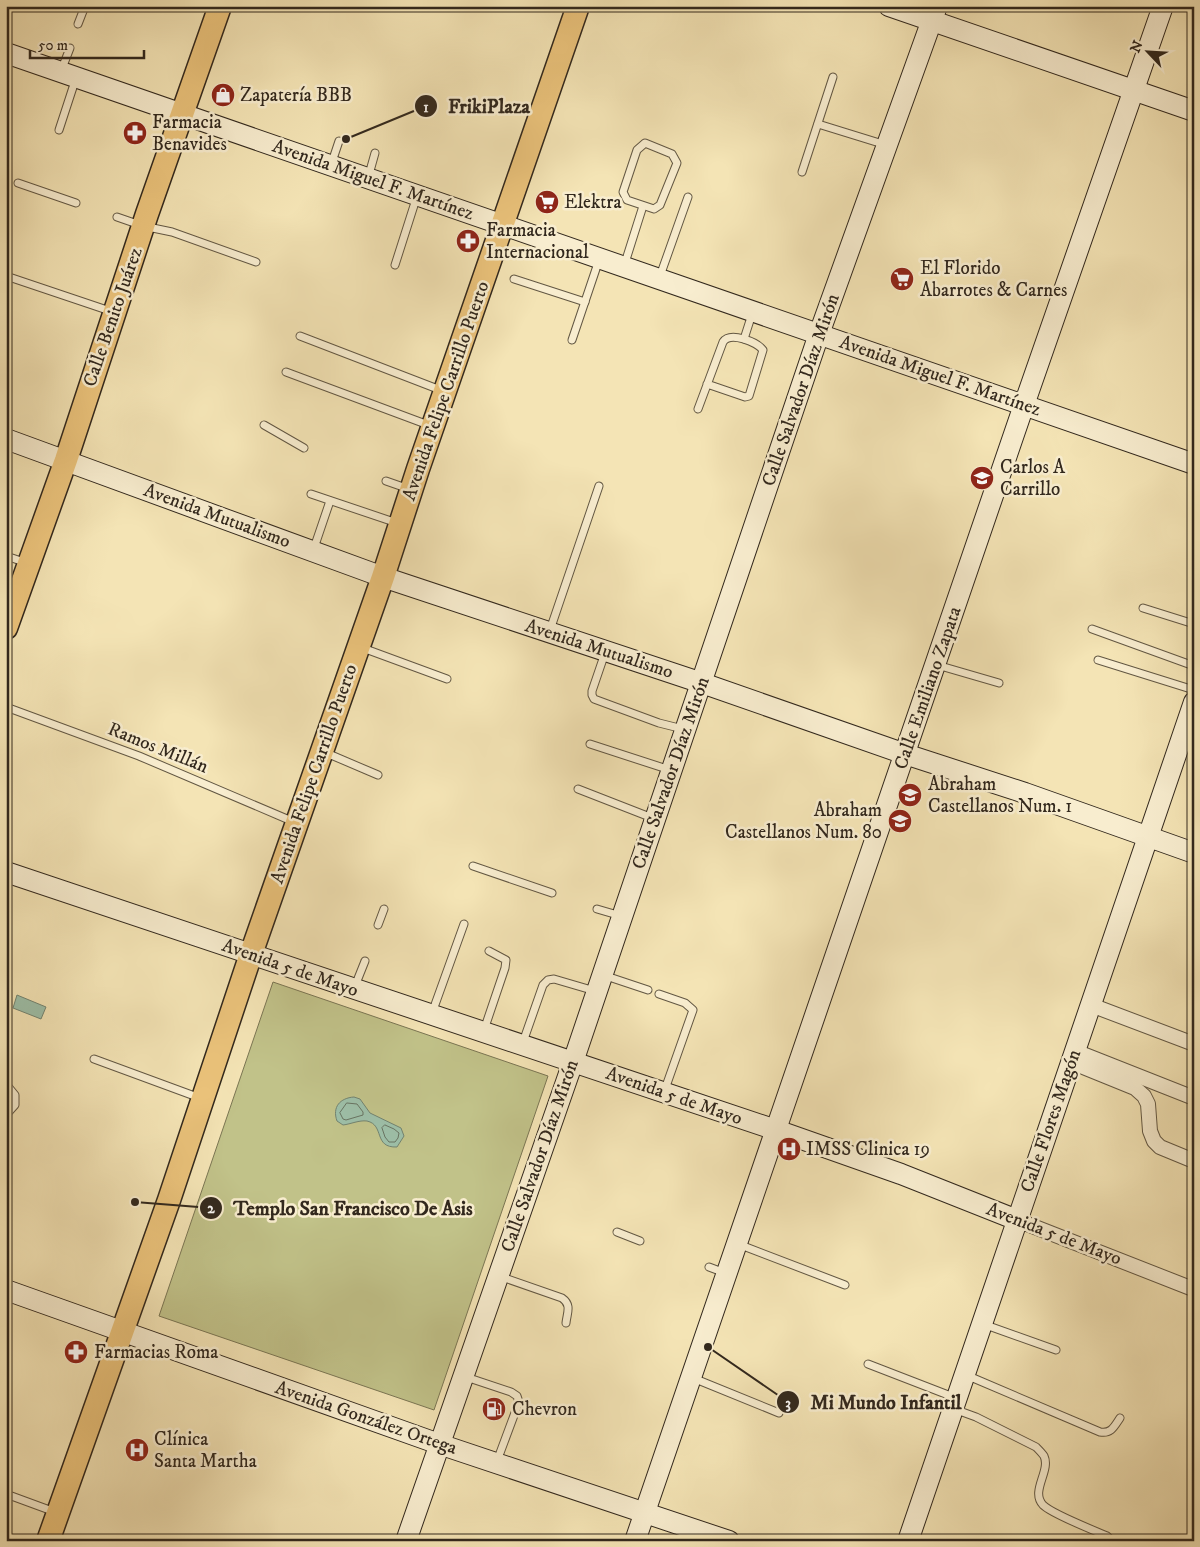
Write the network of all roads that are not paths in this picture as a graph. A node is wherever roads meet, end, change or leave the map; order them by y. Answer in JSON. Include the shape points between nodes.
{"nodes":[{"id":1,"x":85,"y":6,"type":"edge"},
{"id":2,"x":220,"y":6,"type":"edge"},
{"id":3,"x":578,"y":6,"type":"edge"},
{"id":4,"x":889,"y":6,"type":"edge"},
{"id":5,"x":1163,"y":6,"type":"edge"},
{"id":6,"x":935,"y":14,"type":"edge"},
{"id":7,"x":78,"y":24,"type":"dead end"},
{"id":8,"x":70,"y":48,"type":"dead end"},
{"id":9,"x":6,"y":53,"type":"edge"},
{"id":10,"x":69,"y":75,"type":"junction"},
{"id":11,"x":833,"y":77,"type":"dead end"},
{"id":12,"x":1134,"y":92,"type":"junction"},
{"id":13,"x":1194,"y":112,"type":"edge"},
{"id":14,"x":182,"y":114,"type":"junction"},
{"id":15,"x":818,"y":124,"type":"junction"},
{"id":16,"x":59,"y":130,"type":"dead end"},
{"id":17,"x":339,"y":141,"type":"dead end"},
{"id":18,"x":888,"y":146,"type":"junction"},
{"id":19,"x":375,"y":153,"type":"dead end"},
{"id":20,"x":330,"y":165,"type":"junction"},
{"id":21,"x":802,"y":172,"type":"dead end"},
{"id":22,"x":367,"y":178,"type":"junction"},
{"id":23,"x":18,"y":183,"type":"dead end"},
{"id":24,"x":417,"y":195,"type":"junction"},
{"id":25,"x":688,"y":197,"type":"dead end"},
{"id":26,"x":76,"y":203,"type":"dead end"},
{"id":27,"x":643,"y":206,"type":"junction"},
{"id":28,"x":117,"y":217,"type":"dead end"},
{"id":29,"x":503,"y":225,"type":"junction"},
{"id":30,"x":143,"y":226,"type":"junction"},
{"id":31,"x":599,"y":258,"type":"junction"},
{"id":32,"x":256,"y":262,"type":"dead end"},
{"id":33,"x":395,"y":265,"type":"dead end"},
{"id":34,"x":624,"y":267,"type":"junction"},
{"id":35,"x":6,"y":276,"type":"edge"},
{"id":36,"x":514,"y":279,"type":"dead end"},
{"id":37,"x":659,"y":279,"type":"junction"},
{"id":38,"x":585,"y":302,"type":"junction"},
{"id":39,"x":753,"y":311,"type":"junction"},
{"id":40,"x":114,"y":312,"type":"junction"},
{"id":41,"x":819,"y":334,"type":"junction"},
{"id":42,"x":300,"y":336,"type":"dead end"},
{"id":43,"x":744,"y":339,"type":"junction"},
{"id":44,"x":572,"y":340,"type":"dead end"},
{"id":45,"x":286,"y":372,"type":"dead end"},
{"id":46,"x":707,"y":384,"type":"junction"},
{"id":47,"x":445,"y":392,"type":"junction"},
{"id":48,"x":1024,"y":405,"type":"junction"},
{"id":49,"x":698,"y":409,"type":"dead end"},
{"id":50,"x":264,"y":425,"type":"dead end"},
{"id":51,"x":434,"y":427,"type":"junction"},
{"id":52,"x":6,"y":439,"type":"edge"},
{"id":53,"x":304,"y":448,"type":"dead end"},
{"id":54,"x":66,"y":460,"type":"junction"},
{"id":55,"x":1194,"y":464,"type":"edge"},
{"id":56,"x":386,"y":481,"type":"dead end"},
{"id":57,"x":599,"y":486,"type":"dead end"},
{"id":58,"x":412,"y":490,"type":"junction"},
{"id":59,"x":310,"y":494,"type":"dead end"},
{"id":60,"x":330,"y":501,"type":"junction"},
{"id":61,"x":400,"y":524,"type":"junction"},
{"id":62,"x":313,"y":551,"type":"junction"},
{"id":63,"x":6,"y":556,"type":"edge"},
{"id":64,"x":29,"y":564,"type":"junction"},
{"id":65,"x":383,"y":577,"type":"junction"},
{"id":66,"x":1143,"y":608,"type":"dead end"},
{"id":67,"x":1194,"y":624,"type":"edge"},
{"id":68,"x":7,"y":626,"type":"edge"},
{"id":69,"x":1092,"y":629,"type":"dead end"},
{"id":70,"x":550,"y":632,"type":"junction"},
{"id":71,"x":358,"y":647,"type":"junction"},
{"id":72,"x":606,"y":651,"type":"junction"},
{"id":73,"x":1098,"y":660,"type":"dead end"},
{"id":74,"x":936,"y":665,"type":"junction"},
{"id":75,"x":1194,"y":666,"type":"edge"},
{"id":76,"x":447,"y":679,"type":"dead end"},
{"id":77,"x":702,"y":683,"type":"junction"},
{"id":78,"x":999,"y":683,"type":"dead end"},
{"id":79,"x":1194,"y":690,"type":"edge"},
{"id":80,"x":1194,"y":702,"type":"edge"},
{"id":81,"x":6,"y":707,"type":"edge"},
{"id":82,"x":686,"y":730,"type":"junction"},
{"id":83,"x":590,"y":744,"type":"dead end"},
{"id":84,"x":321,"y":751,"type":"junction"},
{"id":85,"x":905,"y":754,"type":"junction"},
{"id":86,"x":672,"y":771,"type":"junction"},
{"id":87,"x":378,"y":775,"type":"dead end"},
{"id":88,"x":578,"y":788,"type":"dead end"},
{"id":89,"x":655,"y":819,"type":"junction"},
{"id":90,"x":296,"y":823,"type":"junction"},
{"id":91,"x":1148,"y":837,"type":"junction"},
{"id":92,"x":1194,"y":853,"type":"edge"},
{"id":93,"x":473,"y":866,"type":"dead end"},
{"id":94,"x":6,"y":872,"type":"edge"},
{"id":95,"x":552,"y":893,"type":"dead end"},
{"id":96,"x":384,"y":909,"type":"dead end"},
{"id":97,"x":597,"y":909,"type":"dead end"},
{"id":98,"x":622,"y":916,"type":"junction"},
{"id":99,"x":464,"y":924,"type":"dead end"},
{"id":100,"x":378,"y":925,"type":"dead end"},
{"id":101,"x":489,"y":951,"type":"dead end"},
{"id":102,"x":251,"y":954,"type":"junction"},
{"id":103,"x":365,"y":961,"type":"dead end"},
{"id":104,"x":600,"y":983,"type":"junction"},
{"id":105,"x":354,"y":989,"type":"junction"},
{"id":106,"x":648,"y":990,"type":"dead end"},
{"id":107,"x":659,"y":994,"type":"dead end"},
{"id":108,"x":1091,"y":1005,"type":"junction"},
{"id":109,"x":431,"y":1015,"type":"junction"},
{"id":110,"x":483,"y":1032,"type":"junction"},
{"id":111,"x":1194,"y":1044,"type":"edge"},
{"id":112,"x":522,"y":1045,"type":"junction"},
{"id":113,"x":1073,"y":1056,"type":"junction"},
{"id":114,"x":94,"y":1060,"type":"dead end"},
{"id":115,"x":573,"y":1062,"type":"junction"},
{"id":116,"x":6,"y":1084,"type":"edge"},
{"id":117,"x":664,"y":1094,"type":"junction"},
{"id":118,"x":1194,"y":1098,"type":"edge"},
{"id":119,"x":203,"y":1099,"type":"junction"},
{"id":120,"x":6,"y":1115,"type":"edge"},
{"id":121,"x":776,"y":1130,"type":"junction"},
{"id":122,"x":1194,"y":1161,"type":"edge"},
{"id":123,"x":1017,"y":1220,"type":"junction"},
{"id":124,"x":617,"y":1232,"type":"dead end"},
{"id":125,"x":640,"y":1241,"type":"dead end"},
{"id":126,"x":737,"y":1244,"type":"junction"},
{"id":127,"x":498,"y":1276,"type":"junction"},
{"id":128,"x":845,"y":1285,"type":"dead end"},
{"id":129,"x":1193,"y":1289,"type":"edge"},
{"id":130,"x":6,"y":1290,"type":"edge"},
{"id":131,"x":566,"y":1323,"type":"dead end"},
{"id":132,"x":982,"y":1323,"type":"junction"},
{"id":133,"x":123,"y":1332,"type":"junction"},
{"id":134,"x":1056,"y":1350,"type":"dead end"},
{"id":135,"x":868,"y":1364,"type":"dead end"},
{"id":136,"x":965,"y":1374,"type":"junction"},
{"id":137,"x":463,"y":1376,"type":"junction"},
{"id":138,"x":691,"y":1378,"type":"junction"},
{"id":139,"x":955,"y":1404,"type":"junction"},
{"id":140,"x":779,"y":1413,"type":"dead end"},
{"id":141,"x":1120,"y":1418,"type":"dead end"},
{"id":142,"x":439,"y":1444,"type":"junction"},
{"id":143,"x":496,"y":1464,"type":"junction"},
{"id":144,"x":6,"y":1494,"type":"edge"},
{"id":145,"x":58,"y":1513,"type":"junction"},
{"id":146,"x":645,"y":1513,"type":"junction"},
{"id":147,"x":48,"y":1541,"type":"edge"},
{"id":148,"x":406,"y":1541,"type":"edge"},
{"id":149,"x":635,"y":1541,"type":"edge"},
{"id":150,"x":729,"y":1541,"type":"edge"},
{"id":151,"x":908,"y":1541,"type":"edge"},
{"id":152,"x":1112,"y":1541,"type":"edge"}],
"edges":[{"from":1,"to":7,"type":"lane"},
{"from":2,"to":14,"type":"main road","name":"Calle Benito Juárez"},
{"from":3,"to":29,"type":"main road","name":"Avenida Felipe Carrillo Puerto"},
{"from":4,"to":6,"type":"street"},
{"from":5,"to":12,"type":"street","name":"Calle Emiliano Zapata"},
{"from":6,"to":12,"type":"street"},
{"from":6,"to":18,"type":"street","name":"Calle Salvador Díaz Mirón"},
{"from":8,"to":10,"type":"lane"},
{"from":9,"to":10,"type":"street","name":"Avenida Miguel F. Martínez"},
{"from":10,"to":14,"type":"street","name":"Avenida Miguel F. Martínez"},
{"from":10,"to":16,"type":"lane"},
{"from":11,"to":15,"type":"lane"},
{"from":12,"to":13,"type":"street"},
{"from":12,"to":48,"type":"street","name":"Calle Emiliano Zapata"},
{"from":14,"to":20,"type":"street","name":"Avenida Miguel F. Martínez"},
{"from":14,"to":30,"type":"main road","name":"Calle Benito Juárez"},
{"from":15,"to":18,"type":"lane"},
{"from":15,"to":21,"type":"lane"},
{"from":17,"to":20,"type":"lane"},
{"from":18,"to":41,"type":"street","name":"Calle Salvador Díaz Mirón"},
{"from":19,"to":22,"type":"lane"},
{"from":20,"to":22,"type":"street","name":"Avenida Miguel F. Martínez"},
{"from":22,"to":24,"type":"street","name":"Avenida Miguel F. Martínez"},
{"from":23,"to":26,"type":"lane"},
{"from":24,"to":29,"type":"street","name":"Avenida Miguel F. Martínez"},
{"from":24,"to":33,"type":"lane"},
{"from":25,"to":37,"type":"lane"},
{"from":27,"to":27,"type":"lane","via":[[627,200],[623,192],[637,150],[644,143],[672,154],[677,163],[660,205],[654,209]]},
{"from":27,"to":34,"type":"lane"},
{"from":28,"to":30,"type":"lane"},
{"from":29,"to":31,"type":"street","name":"Avenida Miguel F. Martínez"},
{"from":29,"to":47,"type":"main road","name":"Avenida Felipe Carrillo Puerto"},
{"from":30,"to":32,"type":"lane","via":[[172,232]]},
{"from":30,"to":40,"type":"main road","name":"Calle Benito Juárez"},
{"from":31,"to":34,"type":"street","name":"Avenida Miguel F. Martínez"},
{"from":31,"to":38,"type":"lane"},
{"from":34,"to":37,"type":"street","name":"Avenida Miguel F. Martínez"},
{"from":35,"to":40,"type":"lane"},
{"from":36,"to":38,"type":"lane"},
{"from":37,"to":39,"type":"street","name":"Avenida Miguel F. Martínez"},
{"from":38,"to":44,"type":"lane"},
{"from":39,"to":41,"type":"street","name":"Avenida Miguel F. Martínez"},
{"from":39,"to":43,"type":"lane"},
{"from":40,"to":54,"type":"main road","name":"Calle Benito Juárez"},
{"from":41,"to":48,"type":"street","name":"Avenida Miguel F. Martínez"},
{"from":41,"to":77,"type":"street","name":"Calle Salvador Díaz Mirón"},
{"from":42,"to":47,"type":"lane"},
{"from":43,"to":46,"type":"lane","via":[[725,339]]},
{"from":43,"to":46,"type":"lane","via":[[764,350],[748,396]]},
{"from":45,"to":51,"type":"lane"},
{"from":46,"to":49,"type":"lane"},
{"from":47,"to":51,"type":"main road","name":"Avenida Felipe Carrillo Puerto"},
{"from":48,"to":55,"type":"street","name":"Avenida Miguel F. Martínez"},
{"from":48,"to":74,"type":"street","name":"Calle Emiliano Zapata"},
{"from":50,"to":53,"type":"lane"},
{"from":51,"to":58,"type":"main road","name":"Avenida Felipe Carrillo Puerto"},
{"from":52,"to":54,"type":"street","name":"Avenida Mutualismo"},
{"from":54,"to":62,"type":"street","name":"Avenida Mutualismo"},
{"from":54,"to":64,"type":"main road","name":"Calle Benito Juárez"},
{"from":56,"to":58,"type":"lane"},
{"from":57,"to":70,"type":"lane"},
{"from":58,"to":61,"type":"main road","name":"Avenida Felipe Carrillo Puerto"},
{"from":59,"to":60,"type":"lane"},
{"from":60,"to":61,"type":"lane"},
{"from":60,"to":62,"type":"lane"},
{"from":61,"to":65,"type":"main road","name":"Avenida Felipe Carrillo Puerto"},
{"from":62,"to":65,"type":"street","name":"Avenida Mutualismo"},
{"from":63,"to":64,"type":"lane"},
{"from":64,"to":68,"type":"main road","name":"Calle Benito Juárez"},
{"from":65,"to":70,"type":"street","name":"Avenida Mutualismo"},
{"from":65,"to":71,"type":"main road","name":"Avenida Felipe Carrillo Puerto"},
{"from":66,"to":67,"type":"lane"},
{"from":69,"to":75,"type":"lane"},
{"from":70,"to":72,"type":"street","name":"Avenida Mutualismo"},
{"from":71,"to":76,"type":"lane"},
{"from":71,"to":84,"type":"main road","name":"Avenida Felipe Carrillo Puerto"},
{"from":72,"to":77,"type":"street","name":"Avenida Mutualismo"},
{"from":72,"to":82,"type":"lane","via":[[592,691],[594,699]]},
{"from":73,"to":79,"type":"lane"},
{"from":74,"to":78,"type":"lane"},
{"from":74,"to":85,"type":"street","name":"Calle Emiliano Zapata"},
{"from":77,"to":82,"type":"street","name":"Calle Salvador Díaz Mirón"},
{"from":77,"to":85,"type":"street","name":"Avenida Mutualismo"},
{"from":80,"to":91,"type":"street","name":"Calle Flores Magón"},
{"from":81,"to":90,"type":"lane","name":"Ramos Millán","via":[[139,756]]},
{"from":82,"to":86,"type":"street","name":"Calle Salvador Díaz Mirón"},
{"from":83,"to":86,"type":"lane"},
{"from":84,"to":87,"type":"lane"},
{"from":84,"to":90,"type":"main road","name":"Avenida Felipe Carrillo Puerto"},
{"from":85,"to":91,"type":"street","name":"Avenida Mutualismo"},
{"from":85,"to":121,"type":"street","name":"Calle Emiliano Zapata"},
{"from":86,"to":89,"type":"street","name":"Calle Salvador Díaz Mirón"},
{"from":88,"to":89,"type":"lane"},
{"from":89,"to":98,"type":"street","name":"Calle Salvador Díaz Mirón"},
{"from":90,"to":102,"type":"main road","name":"Avenida Felipe Carrillo Puerto"},
{"from":91,"to":92,"type":"street","name":"Avenida Mutualismo"},
{"from":91,"to":108,"type":"street","name":"Calle Flores Magón"},
{"from":93,"to":95,"type":"lane"},
{"from":94,"to":102,"type":"street","name":"Avenida 5 de Mayo"},
{"from":96,"to":100,"type":"lane"},
{"from":97,"to":98,"type":"lane"},
{"from":98,"to":104,"type":"street","name":"Calle Salvador Díaz Mirón"},
{"from":99,"to":109,"type":"lane"},
{"from":101,"to":110,"type":"lane","via":[[506,960],[506,968]]},
{"from":102,"to":105,"type":"street","name":"Avenida 5 de Mayo"},
{"from":102,"to":119,"type":"main road","name":"Avenida Felipe Carrillo Puerto"},
{"from":103,"to":105,"type":"lane"},
{"from":104,"to":106,"type":"lane"},
{"from":104,"to":112,"type":"lane","via":[[548,980],[543,985]]},
{"from":104,"to":115,"type":"street","name":"Calle Salvador Díaz Mirón"},
{"from":105,"to":109,"type":"street","name":"Avenida 5 de Mayo"},
{"from":107,"to":117,"type":"lane","via":[[685,1003],[692,1010]]},
{"from":108,"to":111,"type":"street"},
{"from":108,"to":113,"type":"street","name":"Calle Flores Magón"},
{"from":109,"to":110,"type":"street","name":"Avenida 5 de Mayo"},
{"from":110,"to":112,"type":"street","name":"Avenida 5 de Mayo"},
{"from":112,"to":115,"type":"street","name":"Avenida 5 de Mayo"},
{"from":113,"to":118,"type":"street"},
{"from":113,"to":122,"type":"street","via":[[1135,1088],[1148,1104],[1154,1141]]},
{"from":113,"to":123,"type":"street","name":"Calle Flores Magón"},
{"from":114,"to":119,"type":"lane"},
{"from":115,"to":117,"type":"street","name":"Avenida 5 de Mayo"},
{"from":115,"to":127,"type":"street","name":"Calle Salvador Díaz Mirón"},
{"from":116,"to":120,"type":"lane","via":[[15,1095],[15,1105]]},
{"from":117,"to":121,"type":"street","name":"Avenida 5 de Mayo"},
{"from":119,"to":133,"type":"main road","name":"Avenida Felipe Carrillo Puerto"},
{"from":121,"to":123,"type":"street","name":"Avenida 5 de Mayo","via":[[901,1174]]},
{"from":121,"to":126,"type":"street","name":"Calle Emiliano Zapata"},
{"from":123,"to":129,"type":"street","name":"Avenida 5 de Mayo"},
{"from":123,"to":132,"type":"street","name":"Calle Flores Magón"},
{"from":124,"to":125,"type":"lane"},
{"from":126,"to":128,"type":"lane"},
{"from":126,"to":138,"type":"street","name":"Calle Emiliano Zapata","via":[[718,1270]]},
{"from":127,"to":131,"type":"lane","via":[[566,1302],[569,1306]]},
{"from":127,"to":137,"type":"street","name":"Calle Salvador Díaz Mirón"},
{"from":130,"to":133,"type":"street","name":"Avenida González Ortega"},
{"from":132,"to":134,"type":"lane"},
{"from":132,"to":136,"type":"street","name":"Calle Flores Magón"},
{"from":133,"to":142,"type":"street","name":"Avenida González Ortega"},
{"from":133,"to":145,"type":"main road","name":"Avenida Felipe Carrillo Puerto"},
{"from":135,"to":139,"type":"lane"},
{"from":136,"to":139,"type":"street","name":"Calle Flores Magón"},
{"from":136,"to":141,"type":"lane","via":[[1100,1432],[1112,1430]]},
{"from":137,"to":142,"type":"street","name":"Calle Salvador Díaz Mirón"},
{"from":137,"to":143,"type":"lane","via":[[517,1396],[519,1402]]},
{"from":138,"to":140,"type":"lane"},
{"from":138,"to":146,"type":"street","name":"Calle Emiliano Zapata"},
{"from":139,"to":151,"type":"street","name":"Calle Flores Magón"},
{"from":139,"to":152,"type":"lane","via":[[1036,1447],[1046,1462],[1039,1492],[1042,1504]]},
{"from":142,"to":143,"type":"street","name":"Avenida González Ortega"},
{"from":142,"to":148,"type":"street","name":"Calle Salvador Díaz Mirón"},
{"from":143,"to":146,"type":"street","name":"Avenida González Ortega"},
{"from":144,"to":145,"type":"lane"},
{"from":145,"to":147,"type":"main road","name":"Avenida Felipe Carrillo Puerto"},
{"from":146,"to":149,"type":"street","name":"Calle Emiliano Zapata"},
{"from":146,"to":150,"type":"street","name":"Avenida González Ortega"}]}
